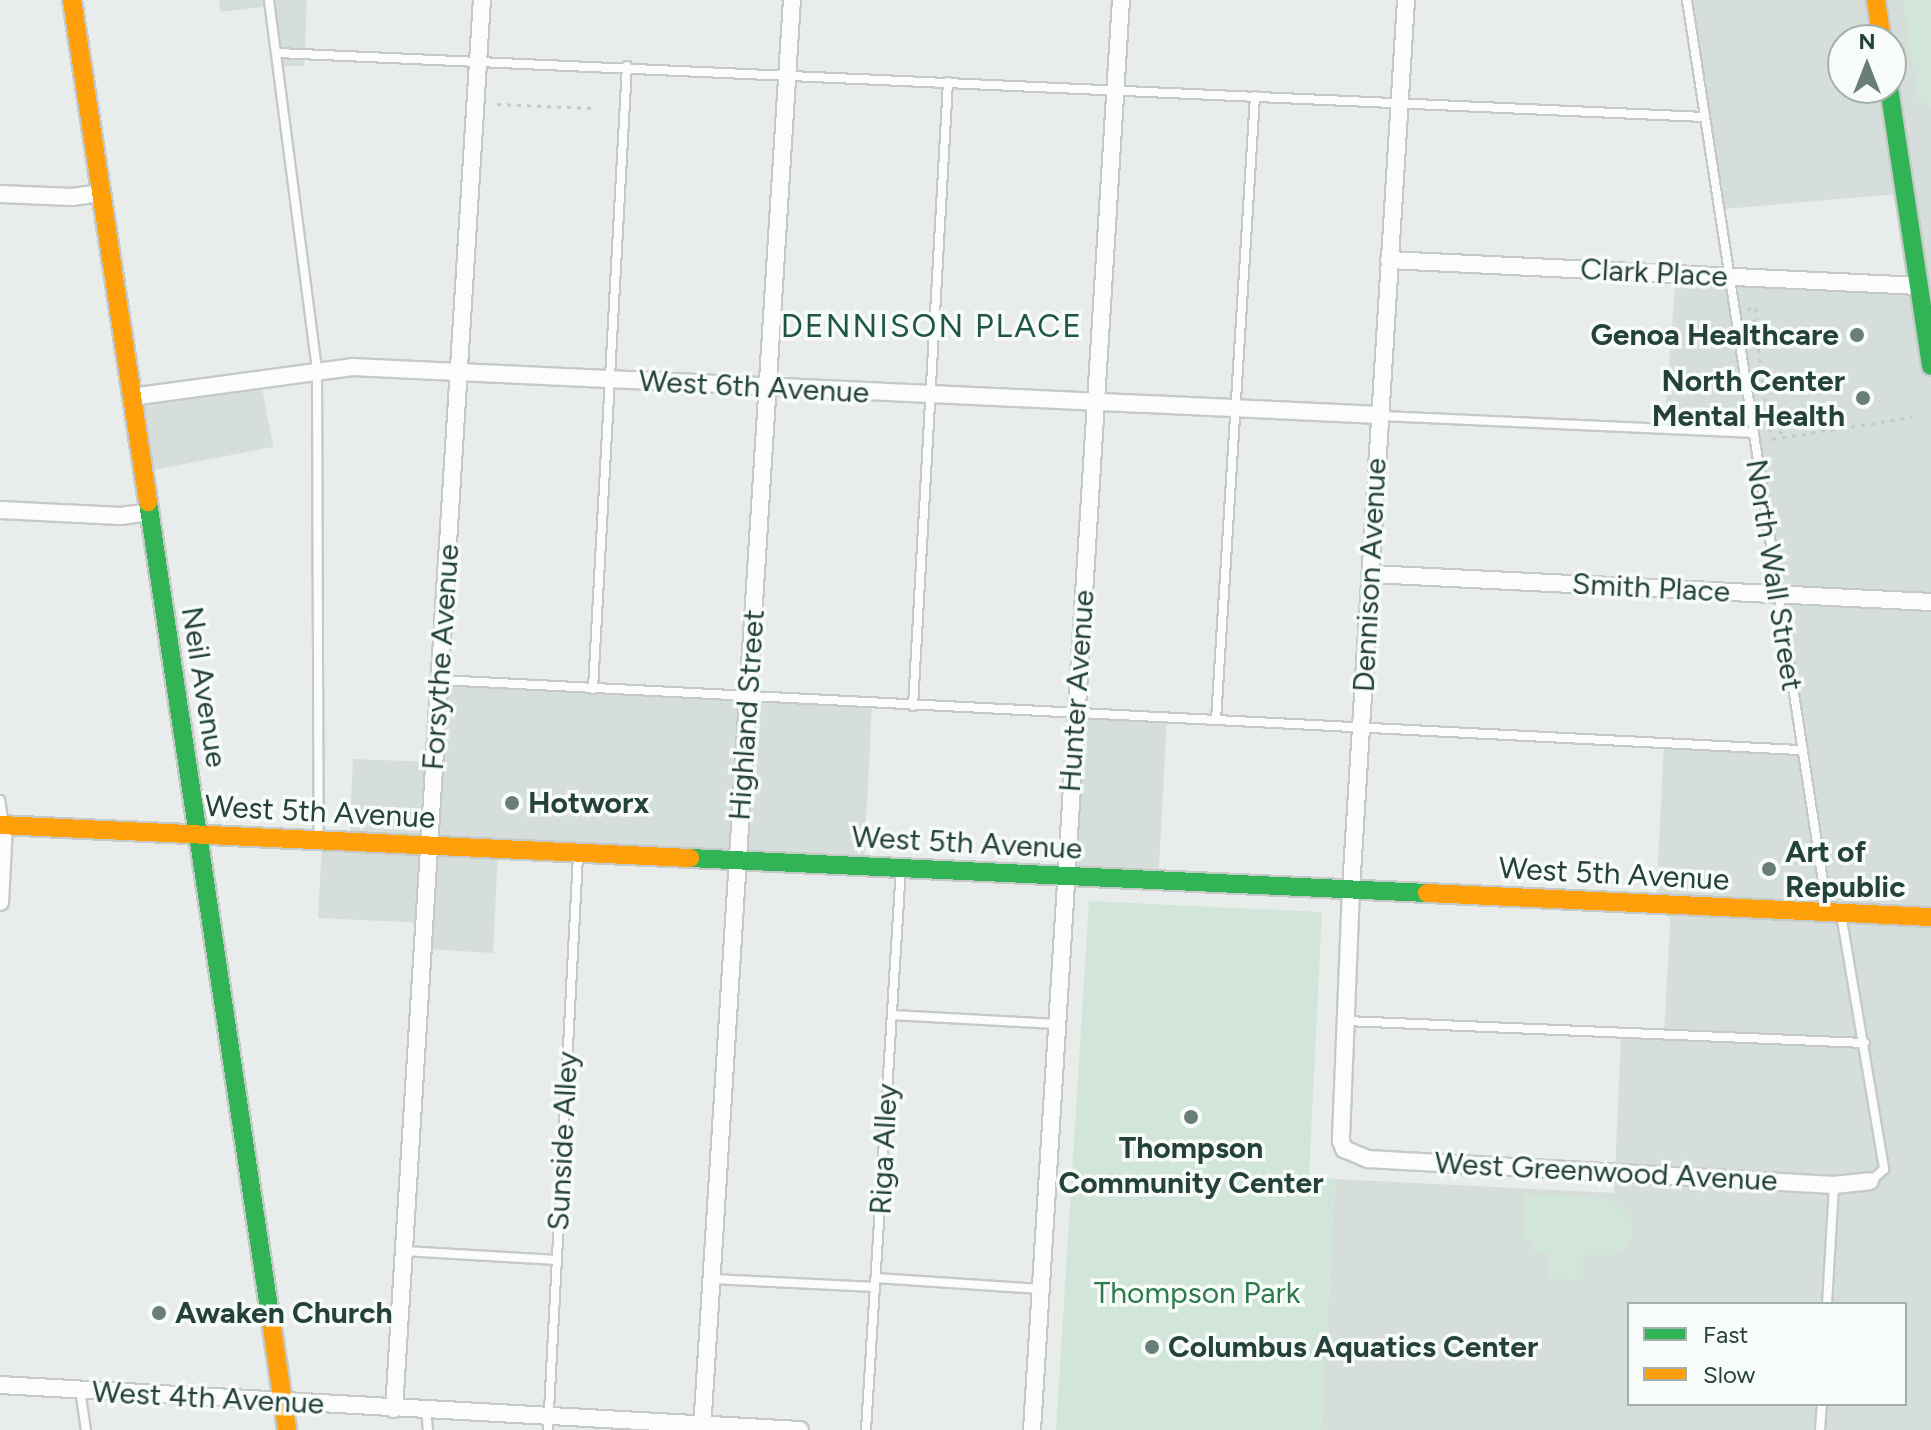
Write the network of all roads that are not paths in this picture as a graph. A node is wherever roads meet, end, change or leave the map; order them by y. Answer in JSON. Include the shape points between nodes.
{"nodes":[{"id":1,"x":72,"y":0,"type":"edge"},
{"id":2,"x":269,"y":0,"type":"edge"},
{"id":3,"x":482,"y":0,"type":"edge"},
{"id":4,"x":792,"y":0,"type":"edge"},
{"id":5,"x":1121,"y":0,"type":"edge"},
{"id":6,"x":1406,"y":0,"type":"edge"},
{"id":7,"x":1687,"y":0,"type":"edge"},
{"id":8,"x":1876,"y":0,"type":"edge"},
{"id":9,"x":1880,"y":24,"type":"edge"},
{"id":10,"x":278,"y":53,"type":"junction"},
{"id":11,"x":478,"y":60,"type":"junction"},
{"id":12,"x":627,"y":66,"type":"junction"},
{"id":13,"x":787,"y":74,"type":"junction"},
{"id":14,"x":948,"y":82,"type":"junction"},
{"id":15,"x":1116,"y":90,"type":"junction"},
{"id":16,"x":1255,"y":96,"type":"junction"},
{"id":17,"x":1399,"y":103,"type":"junction"},
{"id":18,"x":1891,"y":104,"type":"edge"},
{"id":19,"x":1705,"y":117,"type":"junction"},
{"id":20,"x":100,"y":193,"type":"junction"},
{"id":21,"x":0,"y":194,"type":"edge"},
{"id":22,"x":1389,"y":260,"type":"junction"},
{"id":23,"x":1729,"y":277,"type":"junction"},
{"id":24,"x":1919,"y":286,"type":"junction"},
{"id":25,"x":1931,"y":366,"type":"edge"},
{"id":26,"x":317,"y":370,"type":"junction"},
{"id":27,"x":459,"y":371,"type":"junction"},
{"id":28,"x":612,"y":380,"type":"junction"},
{"id":29,"x":768,"y":388,"type":"junction"},
{"id":30,"x":930,"y":396,"type":"junction"},
{"id":31,"x":131,"y":397,"type":"junction"},
{"id":32,"x":1095,"y":403,"type":"junction"},
{"id":33,"x":1235,"y":410,"type":"junction"},
{"id":34,"x":1380,"y":415,"type":"junction"},
{"id":35,"x":1752,"y":433,"type":"junction"},
{"id":36,"x":0,"y":510,"type":"edge"},
{"id":37,"x":149,"y":512,"type":"junction"},
{"id":38,"x":1371,"y":574,"type":"junction"},
{"id":39,"x":1776,"y":594,"type":"junction"},
{"id":40,"x":1931,"y":602,"type":"edge"},
{"id":41,"x":440,"y":680,"type":"junction"},
{"id":42,"x":593,"y":689,"type":"junction"},
{"id":43,"x":748,"y":698,"type":"junction"},
{"id":44,"x":913,"y":706,"type":"junction"},
{"id":45,"x":1076,"y":714,"type":"junction"},
{"id":46,"x":1216,"y":720,"type":"junction"},
{"id":47,"x":1361,"y":727,"type":"junction"},
{"id":48,"x":1800,"y":750,"type":"junction"},
{"id":49,"x":0,"y":800,"type":"edge"},
{"id":50,"x":2,"y":826,"type":"edge"},
{"id":51,"x":198,"y":834,"type":"junction"},
{"id":52,"x":319,"y":841,"type":"junction"},
{"id":53,"x":429,"y":845,"type":"junction"},
{"id":54,"x":578,"y":853,"type":"junction"},
{"id":55,"x":738,"y":861,"type":"junction"},
{"id":56,"x":901,"y":867,"type":"junction"},
{"id":57,"x":1066,"y":876,"type":"junction"},
{"id":58,"x":1351,"y":889,"type":"junction"},
{"id":59,"x":0,"y":902,"type":"edge"},
{"id":60,"x":1834,"y":913,"type":"junction"},
{"id":61,"x":1931,"y":917,"type":"edge"},
{"id":62,"x":892,"y":1015,"type":"junction"},
{"id":63,"x":1345,"y":1021,"type":"junction"},
{"id":64,"x":1057,"y":1024,"type":"junction"},
{"id":65,"x":1865,"y":1043,"type":"junction"},
{"id":66,"x":1344,"y":1149,"type":"joint"},
{"id":67,"x":1870,"y":1181,"type":"joint"},
{"id":68,"x":1834,"y":1185,"type":"junction"},
{"id":69,"x":404,"y":1251,"type":"junction"},
{"id":70,"x":557,"y":1260,"type":"junction"},
{"id":71,"x":711,"y":1279,"type":"junction"},
{"id":72,"x":876,"y":1282,"type":"junction"},
{"id":73,"x":1041,"y":1289,"type":"junction"},
{"id":74,"x":1827,"y":1302,"type":"edge"},
{"id":75,"x":0,"y":1385,"type":"edge"},
{"id":76,"x":80,"y":1390,"type":"junction"},
{"id":77,"x":283,"y":1402,"type":"junction"},
{"id":78,"x":1822,"y":1406,"type":"edge"},
{"id":79,"x":394,"y":1409,"type":"junction"},
{"id":80,"x":426,"y":1411,"type":"junction"},
{"id":81,"x":548,"y":1424,"type":"edge"},
{"id":82,"x":702,"y":1428,"type":"edge"},
{"id":83,"x":86,"y":1430,"type":"edge"},
{"id":84,"x":287,"y":1430,"type":"edge"},
{"id":85,"x":428,"y":1430,"type":"edge"},
{"id":86,"x":800,"y":1430,"type":"edge"},
{"id":87,"x":866,"y":1430,"type":"edge"},
{"id":88,"x":1032,"y":1430,"type":"edge"},
{"id":89,"x":1820,"y":1430,"type":"edge"}],
"edges":[{"from":1,"to":20,"type":"main road","name":"Neil Avenue"},
{"from":2,"to":10,"type":"lane"},
{"from":3,"to":11,"type":"street","name":"Forsythe Avenue"},
{"from":4,"to":13,"type":"street","name":"Highland Street"},
{"from":5,"to":15,"type":"street","name":"Hunter Avenue"},
{"from":6,"to":17,"type":"street","name":"Dennison Avenue"},
{"from":7,"to":19,"type":"lane","name":"North Wall Street"},
{"from":8,"to":9,"type":"main road"},
{"from":10,"to":11,"type":"lane"},
{"from":10,"to":26,"type":"lane"},
{"from":11,"to":12,"type":"lane"},
{"from":11,"to":27,"type":"street","name":"Forsythe Avenue"},
{"from":12,"to":13,"type":"lane"},
{"from":12,"to":28,"type":"lane"},
{"from":13,"to":14,"type":"lane"},
{"from":13,"to":29,"type":"street","name":"Highland Street"},
{"from":14,"to":15,"type":"lane"},
{"from":14,"to":30,"type":"lane"},
{"from":15,"to":16,"type":"lane"},
{"from":15,"to":32,"type":"street","name":"Hunter Avenue"},
{"from":16,"to":17,"type":"lane"},
{"from":16,"to":33,"type":"lane"},
{"from":17,"to":19,"type":"lane"},
{"from":17,"to":22,"type":"street","name":"Dennison Avenue"},
{"from":18,"to":24,"type":"main road"},
{"from":19,"to":23,"type":"lane","name":"North Wall Street"},
{"from":20,"to":21,"type":"street"},
{"from":20,"to":31,"type":"main road","name":"Neil Avenue"},
{"from":22,"to":23,"type":"street","name":"Clark Place"},
{"from":22,"to":34,"type":"street","name":"Dennison Avenue"},
{"from":23,"to":24,"type":"street","name":"Clark Place"},
{"from":23,"to":35,"type":"lane","name":"North Wall Street"},
{"from":24,"to":25,"type":"main road"},
{"from":26,"to":27,"type":"street","name":"West 6th Avenue"},
{"from":26,"to":31,"type":"street","name":"West 6th Avenue"},
{"from":26,"to":52,"type":"lane"},
{"from":27,"to":28,"type":"street","name":"West 6th Avenue"},
{"from":27,"to":41,"type":"street","name":"Forsythe Avenue"},
{"from":28,"to":29,"type":"street","name":"West 6th Avenue"},
{"from":28,"to":42,"type":"lane"},
{"from":29,"to":30,"type":"street","name":"West 6th Avenue"},
{"from":29,"to":43,"type":"street","name":"Highland Street"},
{"from":30,"to":32,"type":"street","name":"West 6th Avenue"},
{"from":30,"to":44,"type":"lane"},
{"from":31,"to":37,"type":"main road","name":"Neil Avenue"},
{"from":32,"to":33,"type":"street","name":"West 6th Avenue"},
{"from":32,"to":45,"type":"street","name":"Hunter Avenue"},
{"from":33,"to":34,"type":"street","name":"West 6th Avenue"},
{"from":33,"to":46,"type":"lane"},
{"from":34,"to":35,"type":"lane"},
{"from":34,"to":38,"type":"street","name":"Dennison Avenue"},
{"from":35,"to":39,"type":"lane","name":"North Wall Street"},
{"from":36,"to":37,"type":"street","via":[[121,516]]},
{"from":37,"to":51,"type":"main road","name":"Neil Avenue"},
{"from":38,"to":39,"type":"street","name":"Smith Place"},
{"from":38,"to":47,"type":"street","name":"Dennison Avenue"},
{"from":39,"to":40,"type":"street","name":"Smith Place"},
{"from":39,"to":48,"type":"lane","name":"North Wall Street"},
{"from":41,"to":42,"type":"lane"},
{"from":41,"to":53,"type":"street","name":"Forsythe Avenue"},
{"from":42,"to":43,"type":"lane"},
{"from":43,"to":44,"type":"lane"},
{"from":43,"to":55,"type":"street","name":"Highland Street"},
{"from":44,"to":45,"type":"lane"},
{"from":45,"to":46,"type":"lane"},
{"from":45,"to":57,"type":"street","name":"Hunter Avenue"},
{"from":46,"to":47,"type":"lane"},
{"from":47,"to":48,"type":"lane"},
{"from":47,"to":58,"type":"street","name":"Dennison Avenue"},
{"from":48,"to":60,"type":"lane","name":"North Wall Street"},
{"from":49,"to":50,"type":"lane"},
{"from":50,"to":51,"type":"main road","name":"West 5th Avenue"},
{"from":50,"to":59,"type":"street"},
{"from":51,"to":52,"type":"main road","name":"West 5th Avenue"},
{"from":51,"to":77,"type":"main road","name":"Neil Avenue"},
{"from":52,"to":53,"type":"main road","name":"West 5th Avenue"},
{"from":53,"to":54,"type":"main road","name":"West 5th Avenue"},
{"from":53,"to":69,"type":"street","name":"Forsythe Avenue"},
{"from":54,"to":55,"type":"main road","name":"West 5th Avenue"},
{"from":54,"to":70,"type":"lane","name":"Sunside Alley"},
{"from":55,"to":56,"type":"main road","name":"West 5th Avenue"},
{"from":55,"to":71,"type":"street","name":"Highland Street"},
{"from":56,"to":57,"type":"main road","name":"West 5th Avenue"},
{"from":56,"to":62,"type":"lane","name":"Riga Alley"},
{"from":57,"to":58,"type":"main road","name":"West 5th Avenue"},
{"from":57,"to":64,"type":"street","name":"Hunter Avenue"},
{"from":58,"to":60,"type":"main road","name":"West 5th Avenue"},
{"from":58,"to":63,"type":"street","name":"Dennison Avenue"},
{"from":60,"to":61,"type":"main road","name":"West 5th Avenue"},
{"from":60,"to":65,"type":"lane","name":"North Wall Street"},
{"from":62,"to":64,"type":"lane"},
{"from":62,"to":72,"type":"lane","name":"Riga Alley"},
{"from":63,"to":65,"type":"lane"},
{"from":63,"to":66,"type":"street","name":"Dennison Avenue","via":[[1339,1129]]},
{"from":64,"to":73,"type":"street","name":"Hunter Avenue"},
{"from":65,"to":67,"type":"lane","name":"North Wall Street","via":[[1884,1169]]},
{"from":66,"to":68,"type":"street","name":"West Greenwood Avenue","via":[[1368,1159]]},
{"from":67,"to":68,"type":"street","name":"West Greenwood Avenue"},
{"from":68,"to":74,"type":"lane"},
{"from":69,"to":70,"type":"lane"},
{"from":69,"to":79,"type":"street","name":"Forsythe Avenue"},
{"from":70,"to":81,"type":"lane","name":"Sunside Alley"},
{"from":71,"to":72,"type":"lane"},
{"from":71,"to":82,"type":"street","name":"Highland Street"},
{"from":72,"to":73,"type":"lane"},
{"from":72,"to":87,"type":"lane","name":"Riga Alley"},
{"from":73,"to":88,"type":"street","name":"Hunter Avenue"},
{"from":75,"to":76,"type":"street","name":"West 4th Avenue"},
{"from":76,"to":77,"type":"street","name":"West 4th Avenue"},
{"from":76,"to":83,"type":"lane"},
{"from":77,"to":79,"type":"street","name":"West 4th Avenue"},
{"from":77,"to":84,"type":"main road","name":"Neil Avenue"},
{"from":78,"to":89,"type":"lane"},
{"from":79,"to":80,"type":"street","name":"West 4th Avenue"},
{"from":80,"to":81,"type":"street","name":"West 4th Avenue"},
{"from":80,"to":85,"type":"lane"},
{"from":81,"to":82,"type":"street","name":"West 4th Avenue"},
{"from":82,"to":86,"type":"street","name":"West 4th Avenue"}]}
